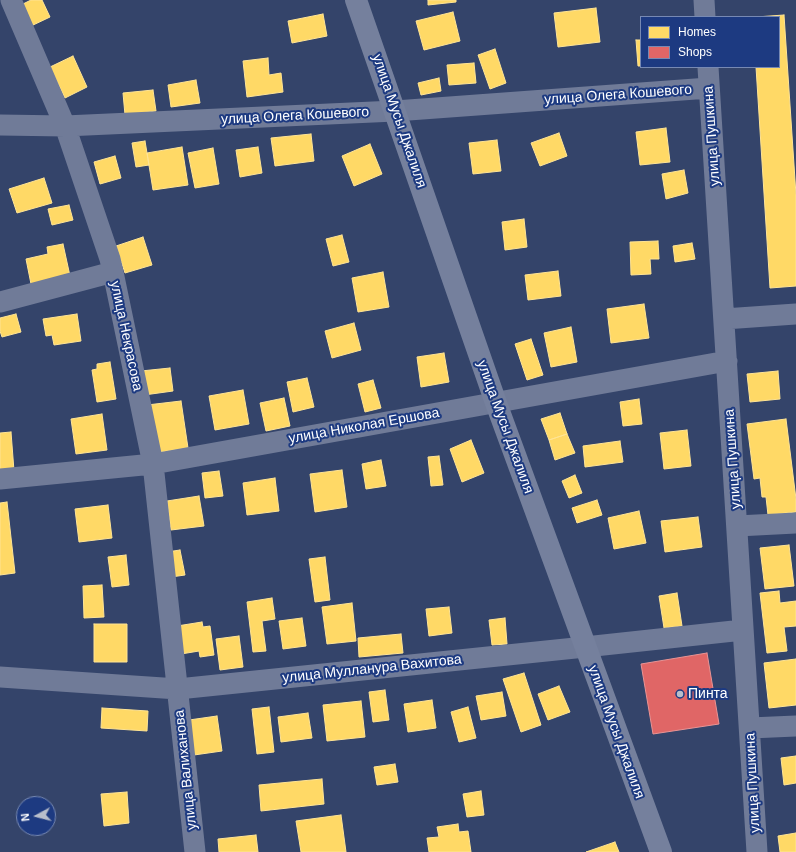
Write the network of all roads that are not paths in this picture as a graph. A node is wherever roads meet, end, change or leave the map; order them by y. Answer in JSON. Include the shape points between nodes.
{"nodes":[{"id":1,"x":11,"y":0,"type":"edge"},
{"id":2,"x":356,"y":0,"type":"edge"},
{"id":3,"x":704,"y":0,"type":"edge"},
{"id":4,"x":705,"y":16,"type":"edge"},
{"id":5,"x":708,"y":68,"type":"edge"},
{"id":6,"x":709,"y":88,"type":"junction"},
{"id":7,"x":395,"y":111,"type":"junction"},
{"id":8,"x":0,"y":125,"type":"edge"},
{"id":9,"x":65,"y":126,"type":"junction"},
{"id":10,"x":113,"y":272,"type":"junction"},
{"id":11,"x":0,"y":302,"type":"edge"},
{"id":12,"x":796,"y":314,"type":"edge"},
{"id":13,"x":724,"y":319,"type":"junction"},
{"id":14,"x":727,"y":361,"type":"junction"},
{"id":15,"x":496,"y":402,"type":"junction"},
{"id":16,"x":153,"y":464,"type":"junction"},
{"id":17,"x":0,"y":479,"type":"edge"},
{"id":18,"x":796,"y":523,"type":"edge"},
{"id":19,"x":737,"y":526,"type":"junction"},
{"id":20,"x":743,"y":630,"type":"junction"},
{"id":21,"x":585,"y":647,"type":"junction"},
{"id":22,"x":0,"y":677,"type":"edge"},
{"id":23,"x":178,"y":688,"type":"junction"},
{"id":24,"x":796,"y":726,"type":"edge"},
{"id":25,"x":750,"y":728,"type":"junction"},
{"id":26,"x":195,"y":852,"type":"edge"},
{"id":27,"x":661,"y":852,"type":"edge"},
{"id":28,"x":757,"y":852,"type":"edge"}],
"edges":[{"from":1,"to":9,"type":"street","name":"улица Некрасова"},
{"from":2,"to":7,"type":"main road","name":"улица Мусы Джалиля"},
{"from":3,"to":4,"type":"street"},
{"from":5,"to":6,"type":"street","name":"улица Пушкина"},
{"from":6,"to":7,"type":"street","name":"улица Олега Кошевого"},
{"from":6,"to":13,"type":"street","name":"улица Пушкина"},
{"from":7,"to":9,"type":"street","name":"улица Олега Кошевого"},
{"from":7,"to":15,"type":"main road","name":"улица Мусы Джалиля"},
{"from":8,"to":9,"type":"street","name":"улица Олега Кошевого"},
{"from":9,"to":10,"type":"street","name":"улица Некрасова"},
{"from":10,"to":11,"type":"street"},
{"from":10,"to":16,"type":"street","name":"улица Некрасова"},
{"from":12,"to":13,"type":"street"},
{"from":13,"to":14,"type":"street","name":"улица Пушкина"},
{"from":14,"to":15,"type":"street","name":"улица Николая Ершова"},
{"from":14,"to":19,"type":"street","name":"улица Пушкина"},
{"from":15,"to":16,"type":"street","name":"улица Николая Ершова"},
{"from":15,"to":21,"type":"main road","name":"улица Мусы Джалиля"},
{"from":16,"to":17,"type":"street","name":"улица Николая Ершова"},
{"from":16,"to":23,"type":"street","name":"улица Некрасова"},
{"from":18,"to":19,"type":"street"},
{"from":19,"to":20,"type":"street","name":"улица Пушкина"},
{"from":20,"to":21,"type":"street","name":"улица Мулланура Вахитова"},
{"from":20,"to":25,"type":"street","name":"улица Пушкина"},
{"from":21,"to":23,"type":"street","name":"улица Мулланура Вахитова"},
{"from":21,"to":27,"type":"main road","name":"улица Мусы Джалиля"},
{"from":22,"to":23,"type":"street","name":"улица Мулланура Вахитова"},
{"from":23,"to":26,"type":"street","name":"улица Валиханова"},
{"from":24,"to":25,"type":"street"},
{"from":25,"to":28,"type":"street","name":"улица Пушкина"}]}
